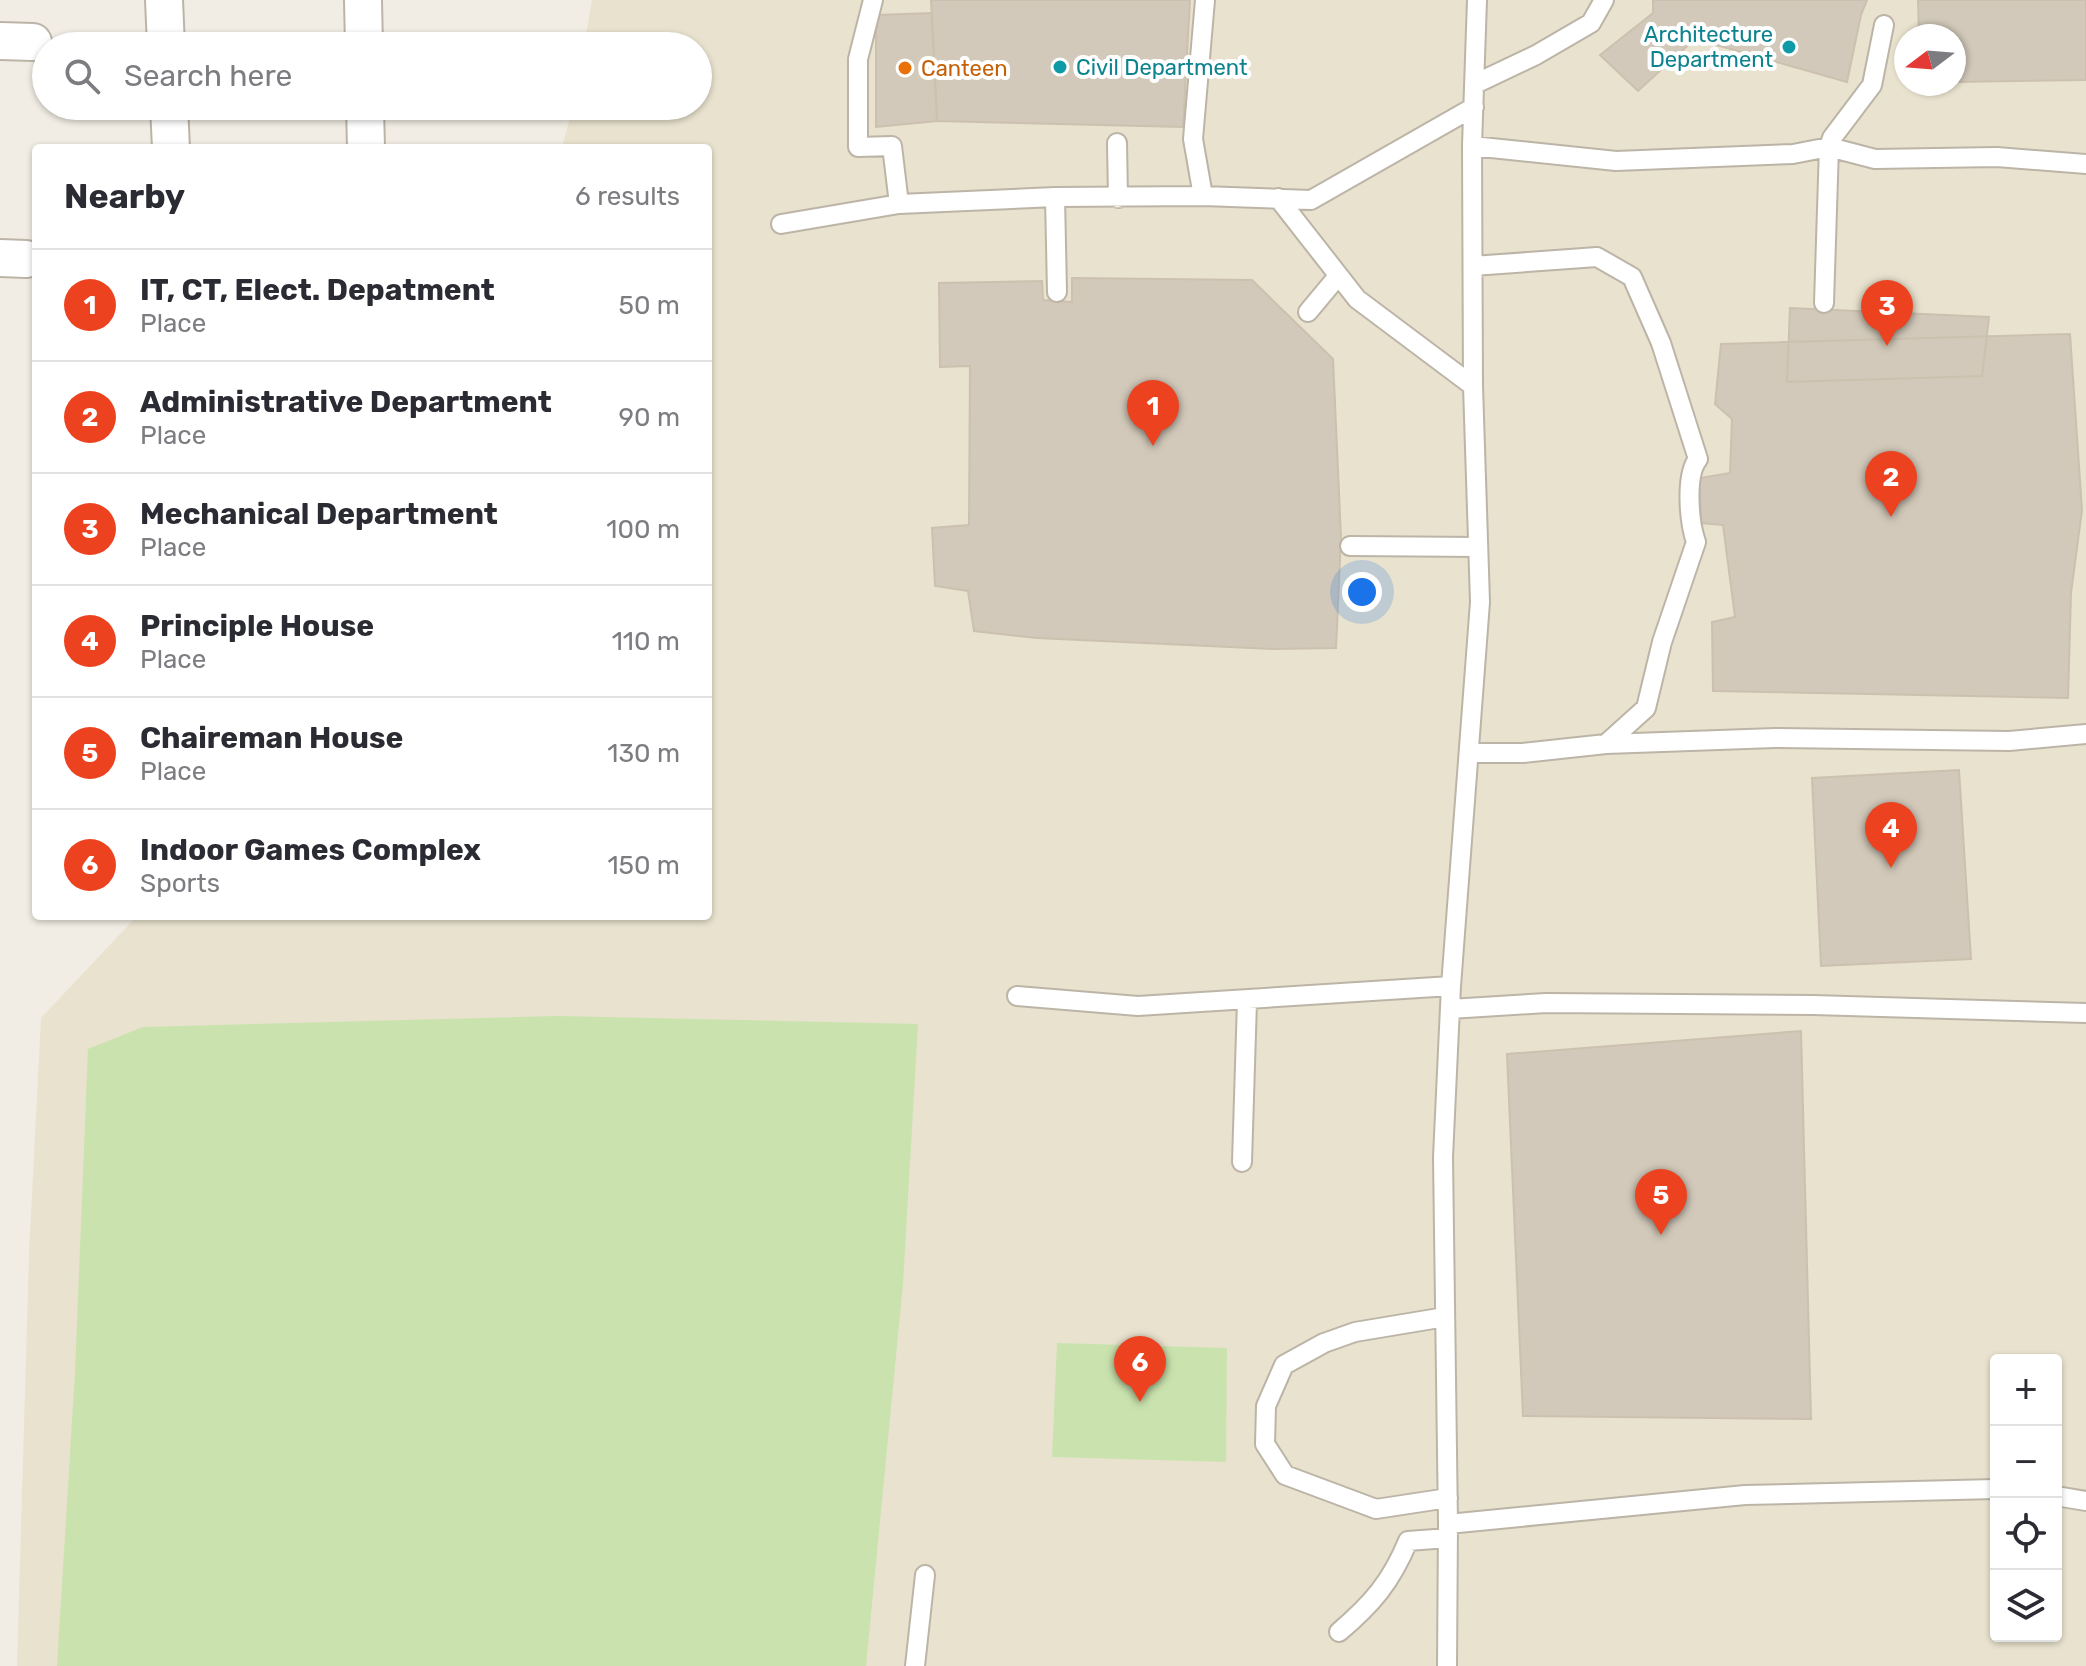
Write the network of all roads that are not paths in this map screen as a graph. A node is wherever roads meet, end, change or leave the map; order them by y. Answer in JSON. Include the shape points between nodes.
{"nodes":[{"id":1,"x":164,"y":0,"type":"edge"},
{"id":2,"x":363,"y":0,"type":"edge"},
{"id":3,"x":873,"y":0,"type":"edge"},
{"id":4,"x":1205,"y":0,"type":"edge"},
{"id":5,"x":1477,"y":0,"type":"edge"},
{"id":6,"x":1604,"y":0,"type":"edge"},
{"id":7,"x":1884,"y":25,"type":"dead end"},
{"id":8,"x":165,"y":32,"type":"edge"},
{"id":9,"x":364,"y":32,"type":"edge"},
{"id":10,"x":1475,"y":84,"type":"junction"},
{"id":11,"x":1474,"y":107,"type":"junction"},
{"id":12,"x":170,"y":120,"type":"edge"},
{"id":13,"x":365,"y":120,"type":"edge"},
{"id":14,"x":1117,"y":143,"type":"dead end"},
{"id":15,"x":171,"y":144,"type":"edge"},
{"id":16,"x":366,"y":144,"type":"edge"},
{"id":17,"x":1472,"y":146,"type":"junction"},
{"id":18,"x":1829,"y":147,"type":"junction"},
{"id":19,"x":2086,"y":164,"type":"edge"},
{"id":20,"x":1203,"y":196,"type":"junction"},
{"id":21,"x":1055,"y":197,"type":"junction"},
{"id":22,"x":1118,"y":198,"type":"junction"},
{"id":23,"x":1278,"y":198,"type":"junction"},
{"id":24,"x":899,"y":204,"type":"junction"},
{"id":25,"x":781,"y":224,"type":"dead end"},
{"id":26,"x":1473,"y":266,"type":"junction"},
{"id":27,"x":1338,"y":276,"type":"junction"},
{"id":28,"x":1057,"y":292,"type":"dead end"},
{"id":29,"x":1824,"y":303,"type":"dead end"},
{"id":30,"x":1308,"y":312,"type":"dead end"},
{"id":31,"x":1473,"y":386,"type":"junction"},
{"id":32,"x":1350,"y":546,"type":"dead end"},
{"id":33,"x":1478,"y":547,"type":"junction"},
{"id":34,"x":2086,"y":734,"type":"edge"},
{"id":35,"x":1606,"y":744,"type":"junction"},
{"id":36,"x":1469,"y":753,"type":"junction"},
{"id":37,"x":1451,"y":986,"type":"junction"},
{"id":38,"x":1017,"y":996,"type":"dead end"},
{"id":39,"x":1247,"y":1001,"type":"junction"},
{"id":40,"x":1450,"y":1009,"type":"junction"},
{"id":41,"x":2086,"y":1013,"type":"edge"},
{"id":42,"x":1242,"y":1162,"type":"dead end"},
{"id":43,"x":1445,"y":1317,"type":"junction"},
{"id":44,"x":1990,"y":1489,"type":"edge"},
{"id":45,"x":2062,"y":1497,"type":"edge"},
{"id":46,"x":1448,"y":1498,"type":"junction"},
{"id":47,"x":2086,"y":1501,"type":"edge"},
{"id":48,"x":1448,"y":1531,"type":"junction"},
{"id":49,"x":925,"y":1575,"type":"dead end"},
{"id":50,"x":1339,"y":1632,"type":"dead end"},
{"id":51,"x":915,"y":1666,"type":"edge"},
{"id":52,"x":1447,"y":1666,"type":"edge"}],
"edges":[{"from":1,"to":8,"type":"street"},
{"from":2,"to":9,"type":"street"},
{"from":3,"to":24,"type":"lane","via":[[858,59],[858,147],[892,146]]},
{"from":4,"to":20,"type":"lane","via":[[1193,139]]},
{"from":5,"to":10,"type":"lane"},
{"from":6,"to":10,"type":"lane","via":[[1591,23]]},
{"from":7,"to":18,"type":"lane","via":[[1872,85]]},
{"from":10,"to":11,"type":"lane"},
{"from":11,"to":17,"type":"lane"},
{"from":11,"to":23,"type":"lane","via":[[1311,200]]},
{"from":12,"to":15,"type":"street"},
{"from":13,"to":16,"type":"street"},
{"from":14,"to":22,"type":"lane"},
{"from":17,"to":18,"type":"lane","via":[[1616,161],[1793,154]]},
{"from":17,"to":26,"type":"lane"},
{"from":18,"to":19,"type":"lane","via":[[1875,159],[1997,157]]},
{"from":18,"to":29,"type":"lane"},
{"from":20,"to":22,"type":"lane"},
{"from":20,"to":23,"type":"lane"},
{"from":21,"to":22,"type":"lane"},
{"from":21,"to":24,"type":"lane"},
{"from":21,"to":28,"type":"lane"},
{"from":23,"to":27,"type":"lane"},
{"from":24,"to":25,"type":"lane"},
{"from":26,"to":31,"type":"lane"},
{"from":26,"to":35,"type":"lane","via":[[1597,257],[1632,277],[1661,343],[1698,459],[1692,467],[1690,526],[1696,542],[1646,708]]},
{"from":27,"to":30,"type":"lane"},
{"from":27,"to":31,"type":"lane","via":[[1357,299]]},
{"from":31,"to":33,"type":"lane"},
{"from":32,"to":33,"type":"lane"},
{"from":33,"to":36,"type":"lane","via":[[1480,602]]},
{"from":34,"to":35,"type":"lane","via":[[2009,741],[1775,738]]},
{"from":35,"to":36,"type":"lane"},
{"from":36,"to":37,"type":"lane"},
{"from":37,"to":39,"type":"lane"},
{"from":37,"to":40,"type":"lane"},
{"from":38,"to":39,"type":"lane","via":[[1138,1006]]},
{"from":39,"to":42,"type":"lane"},
{"from":40,"to":41,"type":"lane","via":[[1546,1003]]},
{"from":40,"to":43,"type":"lane","via":[[1443,1157]]},
{"from":43,"to":46,"type":"lane"},
{"from":43,"to":46,"type":"lane","via":[[1355,1332],[1284,1365],[1266,1406],[1265,1444],[1285,1475],[1376,1509]]},
{"from":44,"to":48,"type":"lane","via":[[1745,1495]]},
{"from":45,"to":47,"type":"lane"},
{"from":46,"to":48,"type":"lane"},
{"from":48,"to":50,"type":"lane","via":[[1408,1541],[1395,1572],[1370,1606]]},
{"from":48,"to":52,"type":"lane"},
{"from":49,"to":51,"type":"lane"}]}
